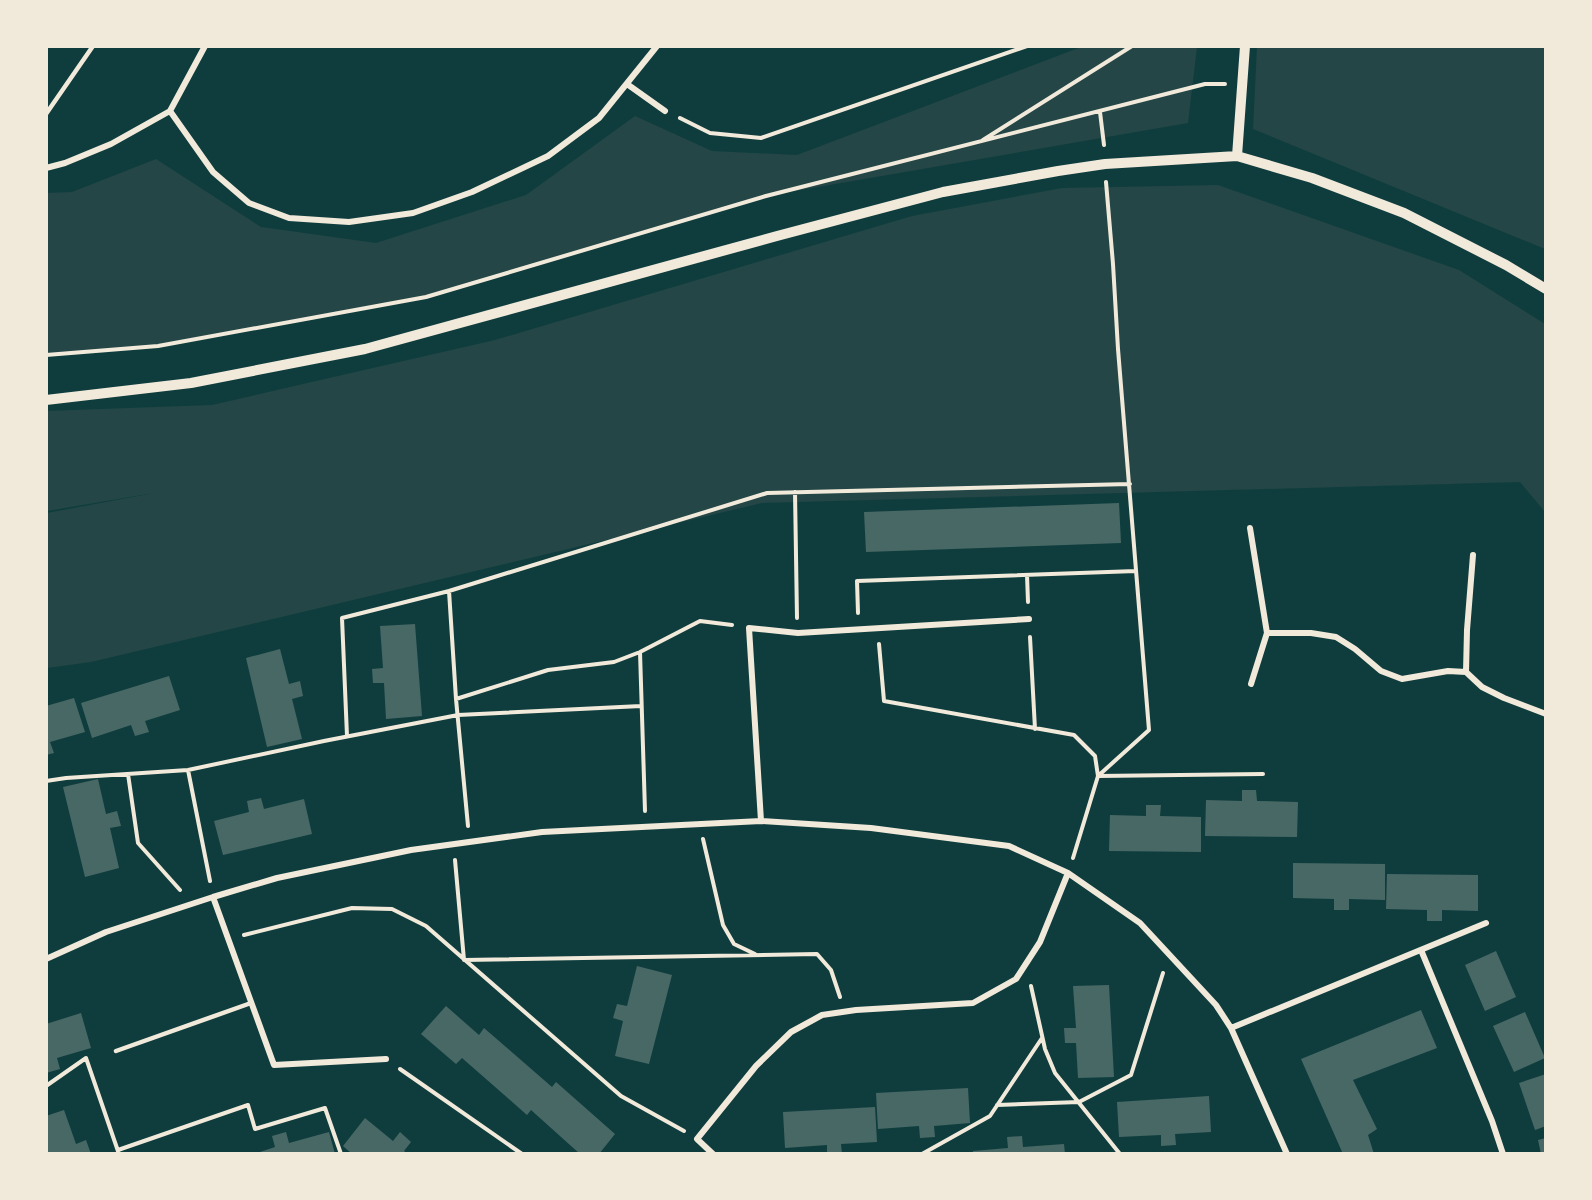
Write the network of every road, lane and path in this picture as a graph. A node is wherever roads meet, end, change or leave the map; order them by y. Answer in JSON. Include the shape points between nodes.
{"nodes":[{"id":1,"x":93,"y":46,"type":"edge"},
{"id":2,"x":205,"y":46,"type":"edge"},
{"id":3,"x":657,"y":46,"type":"edge"},
{"id":4,"x":1027,"y":46,"type":"edge"},
{"id":5,"x":1132,"y":46,"type":"edge"},
{"id":6,"x":1245,"y":46,"type":"edge"},
{"id":7,"x":627,"y":84,"type":"junction"},
{"id":8,"x":1244,"y":84,"type":"junction"},
{"id":9,"x":170,"y":111,"type":"junction"},
{"id":10,"x":666,"y":111,"type":"joint"},
{"id":11,"x":1100,"y":112,"type":"junction"},
{"id":12,"x":46,"y":114,"type":"edge"},
{"id":13,"x":1103,"y":138,"type":"dead end"},
{"id":14,"x":980,"y":142,"type":"junction"},
{"id":15,"x":1237,"y":156,"type":"junction"},
{"id":16,"x":46,"y":168,"type":"edge"},
{"id":17,"x":1107,"y":191,"type":"dead end"},
{"id":18,"x":1545,"y":289,"type":"edge"},
{"id":19,"x":46,"y":355,"type":"edge"},
{"id":20,"x":46,"y":400,"type":"edge"},
{"id":21,"x":1130,"y":483,"type":"junction"},
{"id":22,"x":795,"y":492,"type":"junction"},
{"id":23,"x":1250,"y":528,"type":"dead end"},
{"id":24,"x":1473,"y":555,"type":"dead end"},
{"id":25,"x":1136,"y":571,"type":"junction"},
{"id":26,"x":1027,"y":575,"type":"junction"},
{"id":27,"x":449,"y":591,"type":"junction"},
{"id":28,"x":1029,"y":619,"type":"junction"},
{"id":29,"x":749,"y":628,"type":"junction"},
{"id":30,"x":877,"y":628,"type":"junction"},
{"id":31,"x":858,"y":629,"type":"junction"},
{"id":32,"x":798,"y":633,"type":"junction"},
{"id":33,"x":1267,"y":633,"type":"junction"},
{"id":34,"x":640,"y":652,"type":"junction"},
{"id":35,"x":1466,"y":672,"type":"junction"},
{"id":36,"x":1251,"y":684,"type":"dead end"},
{"id":37,"x":456,"y":699,"type":"junction"},
{"id":38,"x":641,"y":706,"type":"junction"},
{"id":39,"x":1545,"y":714,"type":"edge"},
{"id":40,"x":458,"y":715,"type":"junction"},
{"id":41,"x":1035,"y":729,"type":"junction"},
{"id":42,"x":347,"y":736,"type":"junction"},
{"id":43,"x":188,"y":770,"type":"junction"},
{"id":44,"x":128,"y":774,"type":"junction"},
{"id":45,"x":1263,"y":774,"type":"dead end"},
{"id":46,"x":1098,"y":776,"type":"junction"},
{"id":47,"x":46,"y":781,"type":"edge"},
{"id":48,"x":761,"y":821,"type":"junction"},
{"id":49,"x":699,"y":824,"type":"junction"},
{"id":50,"x":646,"y":827,"type":"junction"},
{"id":51,"x":470,"y":842,"type":"junction"},
{"id":52,"x":454,"y":844,"type":"junction"},
{"id":53,"x":1068,"y":873,"type":"junction"},
{"id":54,"x":213,"y":897,"type":"junction"},
{"id":55,"x":193,"y":903,"type":"junction"},
{"id":56,"x":1486,"y":923,"type":"dead end"},
{"id":57,"x":228,"y":939,"type":"junction"},
{"id":58,"x":1421,"y":950,"type":"junction"},
{"id":59,"x":757,"y":955,"type":"junction"},
{"id":60,"x":1169,"y":955,"type":"junction"},
{"id":61,"x":46,"y":959,"type":"edge"},
{"id":62,"x":464,"y":960,"type":"junction"},
{"id":63,"x":1026,"y":963,"type":"junction"},
{"id":64,"x":251,"y":1003,"type":"junction"},
{"id":65,"x":844,"y":1012,"type":"junction"},
{"id":66,"x":1231,"y":1028,"type":"junction"},
{"id":67,"x":1043,"y":1037,"type":"junction"},
{"id":68,"x":116,"y":1051,"type":"dead end"},
{"id":69,"x":386,"y":1059,"type":"joint"},
{"id":70,"x":46,"y":1086,"type":"edge"},
{"id":71,"x":1079,"y":1102,"type":"junction"},
{"id":72,"x":997,"y":1105,"type":"junction"},
{"id":73,"x":698,"y":1139,"type":"junction"},
{"id":74,"x":118,"y":1152,"type":"edge"},
{"id":75,"x":341,"y":1154,"type":"edge"},
{"id":76,"x":522,"y":1154,"type":"edge"},
{"id":77,"x":713,"y":1154,"type":"edge"},
{"id":78,"x":922,"y":1154,"type":"edge"},
{"id":79,"x":1120,"y":1154,"type":"edge"},
{"id":80,"x":1287,"y":1154,"type":"edge"},
{"id":81,"x":1503,"y":1154,"type":"edge"}],
"edges":[{"from":1,"to":12,"type":"lane"},
{"from":2,"to":9,"type":"street"},
{"from":3,"to":7,"type":"street"},
{"from":4,"to":10,"type":"path","via":[[761,138],[710,134]]},
{"from":5,"to":14,"type":"path"},
{"from":6,"to":8,"type":"street"},
{"from":7,"to":9,"type":"street","via":[[599,118],[548,156],[472,192],[413,213],[349,222],[289,218],[249,203],[213,171]]},
{"from":7,"to":10,"type":"street"},
{"from":8,"to":11,"type":"path","via":[[1205,84]]},
{"from":8,"to":15,"type":"street"},
{"from":9,"to":16,"type":"street","via":[[111,144]]},
{"from":11,"to":13,"type":"path"},
{"from":11,"to":14,"type":"path"},
{"from":14,"to":19,"type":"path","via":[[766,196],[426,297],[158,346]]},
{"from":15,"to":18,"type":"street","via":[[1312,178],[1404,213]]},
{"from":15,"to":20,"type":"street","via":[[1105,164],[943,192],[365,349],[191,383]]},
{"from":17,"to":21,"type":"path"},
{"from":21,"to":22,"type":"path"},
{"from":21,"to":25,"type":"path"},
{"from":22,"to":27,"type":"path","via":[[767,493]]},
{"from":22,"to":32,"type":"path"},
{"from":23,"to":33,"type":"street"},
{"from":24,"to":35,"type":"street"},
{"from":25,"to":26,"type":"path"},
{"from":25,"to":46,"type":"path","via":[[1149,730]]},
{"from":26,"to":28,"type":"path"},
{"from":26,"to":31,"type":"path","via":[[857,581]]},
{"from":27,"to":37,"type":"path"},
{"from":27,"to":42,"type":"path","via":[[342,618]]},
{"from":28,"to":30,"type":"street"},
{"from":28,"to":41,"type":"path"},
{"from":29,"to":32,"type":"street"},
{"from":29,"to":34,"type":"path","via":[[700,621]]},
{"from":29,"to":48,"type":"street"},
{"from":30,"to":31,"type":"street"},
{"from":30,"to":41,"type":"path","via":[[884,701]]},
{"from":31,"to":32,"type":"street"},
{"from":33,"to":35,"type":"street","via":[[1311,633],[1336,638],[1381,671],[1401,679]]},
{"from":33,"to":36,"type":"street"},
{"from":34,"to":37,"type":"path","via":[[614,662],[548,670]]},
{"from":34,"to":38,"type":"path"},
{"from":35,"to":39,"type":"street","via":[[1482,687]]},
{"from":37,"to":40,"type":"path"},
{"from":38,"to":40,"type":"path"},
{"from":38,"to":50,"type":"path"},
{"from":40,"to":42,"type":"path"},
{"from":40,"to":51,"type":"path"},
{"from":41,"to":46,"type":"path","via":[[1074,735],[1095,756]]},
{"from":42,"to":43,"type":"path"},
{"from":43,"to":44,"type":"path"},
{"from":43,"to":54,"type":"path"},
{"from":44,"to":47,"type":"path"},
{"from":44,"to":55,"type":"path","via":[[138,843]]},
{"from":45,"to":46,"type":"path"},
{"from":46,"to":53,"type":"path"},
{"from":48,"to":49,"type":"street"},
{"from":48,"to":53,"type":"street","via":[[871,828],[1009,846]]},
{"from":49,"to":50,"type":"street"},
{"from":49,"to":59,"type":"path","via":[[723,925],[734,944]]},
{"from":50,"to":51,"type":"street","via":[[542,832]]},
{"from":51,"to":52,"type":"street"},
{"from":52,"to":54,"type":"street","via":[[277,878]]},
{"from":52,"to":62,"type":"path"},
{"from":53,"to":60,"type":"street","via":[[1140,923]]},
{"from":53,"to":63,"type":"street","via":[[1040,942]]},
{"from":54,"to":55,"type":"street"},
{"from":54,"to":57,"type":"street"},
{"from":55,"to":61,"type":"street","via":[[106,932]]},
{"from":56,"to":58,"type":"street"},
{"from":57,"to":62,"type":"path","via":[[352,908],[392,909],[426,926]]},
{"from":57,"to":64,"type":"street"},
{"from":58,"to":66,"type":"street"},
{"from":58,"to":81,"type":"street"},
{"from":59,"to":62,"type":"path"},
{"from":59,"to":65,"type":"path","via":[[817,954],[831,970]]},
{"from":60,"to":66,"type":"street","via":[[1216,1005]]},
{"from":60,"to":71,"type":"path","via":[[1131,1075]]},
{"from":62,"to":73,"type":"path","via":[[621,1096]]},
{"from":63,"to":65,"type":"street","via":[[1016,979],[973,1003]]},
{"from":63,"to":67,"type":"path"},
{"from":64,"to":68,"type":"lane"},
{"from":64,"to":69,"type":"street","via":[[274,1065]]},
{"from":65,"to":73,"type":"street","via":[[822,1015],[791,1032],[756,1066]]},
{"from":66,"to":80,"type":"street"},
{"from":67,"to":71,"type":"path","via":[[1055,1073]]},
{"from":67,"to":72,"type":"path"},
{"from":69,"to":76,"type":"path"},
{"from":70,"to":74,"type":"path","via":[[86,1058]]},
{"from":71,"to":72,"type":"path"},
{"from":71,"to":79,"type":"path"},
{"from":72,"to":78,"type":"path","via":[[990,1116]]},
{"from":73,"to":77,"type":"street"},
{"from":74,"to":75,"type":"path","via":[[248,1105],[255,1129],[325,1108]]}]}
